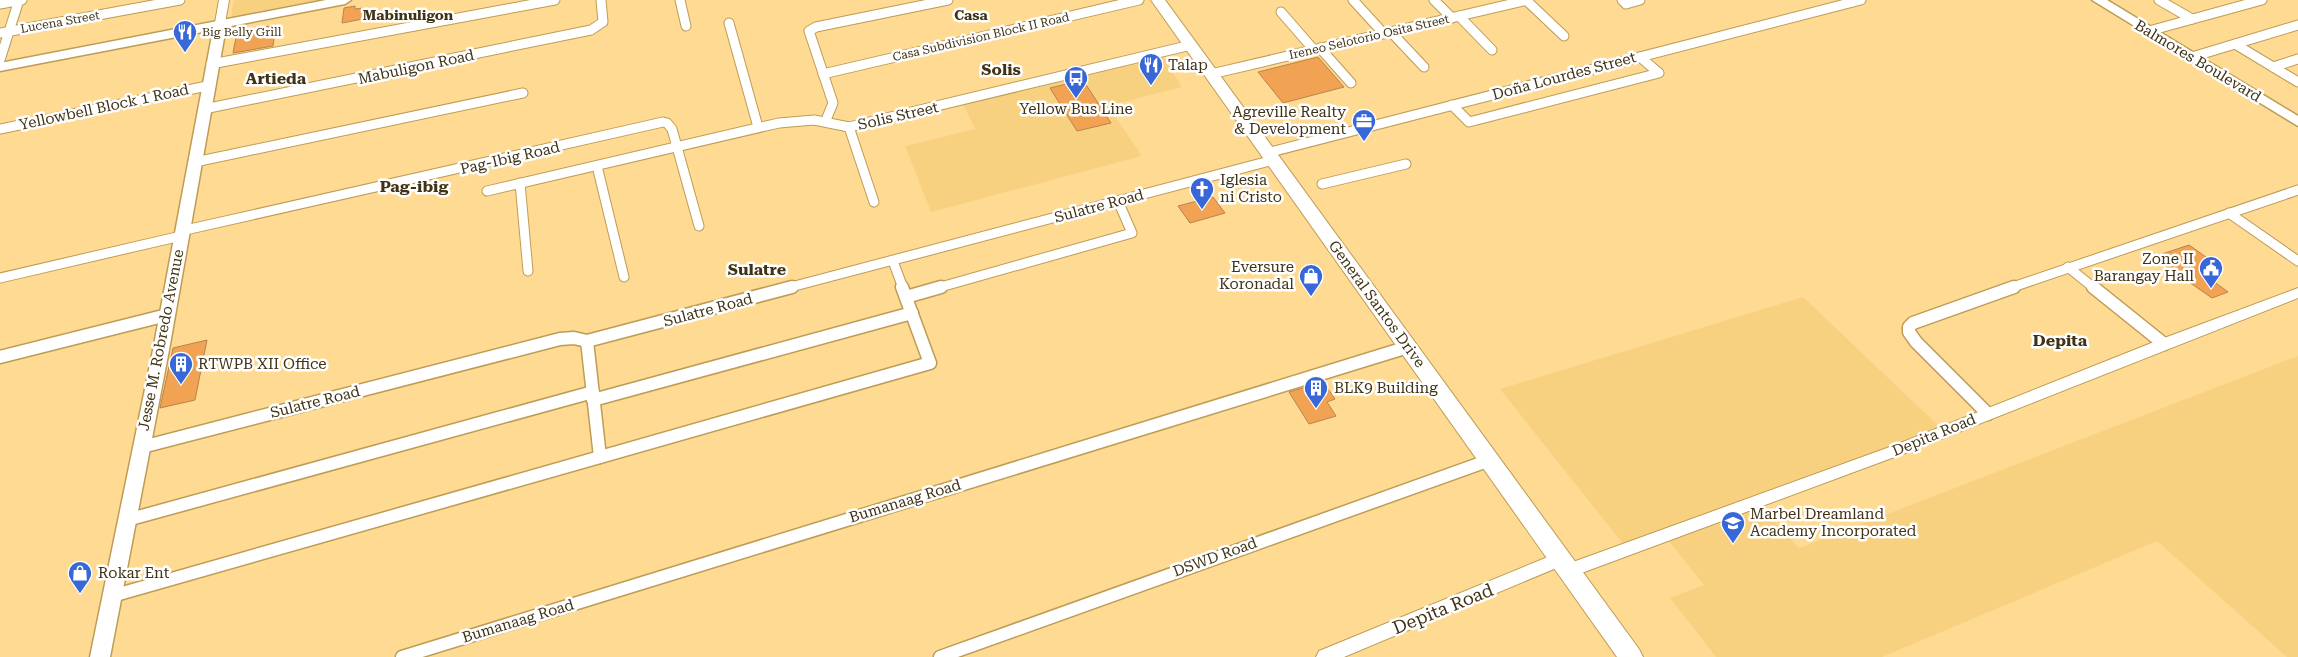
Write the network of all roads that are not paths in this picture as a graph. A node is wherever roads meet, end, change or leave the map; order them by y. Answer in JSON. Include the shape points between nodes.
{"nodes":[{"id":1,"x":20,"y":0,"type":"edge"},
{"id":2,"x":180,"y":0,"type":"edge"},
{"id":3,"x":224,"y":0,"type":"edge"},
{"id":4,"x":345,"y":0,"type":"edge"},
{"id":5,"x":555,"y":0,"type":"edge"},
{"id":6,"x":601,"y":0,"type":"edge"},
{"id":7,"x":680,"y":0,"type":"edge"},
{"id":8,"x":948,"y":0,"type":"edge"},
{"id":9,"x":1139,"y":0,"type":"edge"},
{"id":10,"x":1158,"y":0,"type":"edge"},
{"id":11,"x":1353,"y":0,"type":"edge"},
{"id":12,"x":1434,"y":0,"type":"edge"},
{"id":13,"x":1527,"y":0,"type":"edge"},
{"id":14,"x":1622,"y":0,"type":"edge"},
{"id":15,"x":1640,"y":0,"type":"edge"},
{"id":16,"x":1861,"y":0,"type":"edge"},
{"id":17,"x":2098,"y":0,"type":"edge"},
{"id":18,"x":2159,"y":0,"type":"edge"},
{"id":19,"x":2262,"y":0,"type":"edge"},
{"id":20,"x":0,"y":4,"type":"edge"},
{"id":21,"x":1281,"y":12,"type":"dead end"},
{"id":22,"x":1456,"y":17,"type":"junction"},
{"id":23,"x":2192,"y":19,"type":"junction"},
{"id":24,"x":729,"y":22,"type":"dead end"},
{"id":25,"x":220,"y":23,"type":"junction"},
{"id":26,"x":2298,"y":25,"type":"edge"},
{"id":27,"x":686,"y":26,"type":"dead end"},
{"id":28,"x":2149,"y":31,"type":"junction"},
{"id":29,"x":4,"y":32,"type":"edge"},
{"id":30,"x":1388,"y":33,"type":"junction"},
{"id":31,"x":1564,"y":36,"type":"dead end"},
{"id":32,"x":2235,"y":44,"type":"junction"},
{"id":33,"x":1191,"y":45,"type":"junction"},
{"id":34,"x":1317,"y":49,"type":"junction"},
{"id":35,"x":1492,"y":50,"type":"dead end"},
{"id":36,"x":1640,"y":57,"type":"junction"},
{"id":37,"x":2192,"y":57,"type":"junction"},
{"id":38,"x":2298,"y":59,"type":"edge"},
{"id":39,"x":0,"y":60,"type":"edge"},
{"id":40,"x":211,"y":64,"type":"junction"},
{"id":41,"x":0,"y":67,"type":"edge"},
{"id":42,"x":1424,"y":67,"type":"dead end"},
{"id":43,"x":2273,"y":67,"type":"junction"},
{"id":44,"x":823,"y":74,"type":"junction"},
{"id":45,"x":1211,"y":74,"type":"junction"},
{"id":46,"x":2298,"y":82,"type":"edge"},
{"id":47,"x":1351,"y":83,"type":"dead end"},
{"id":48,"x":207,"y":86,"type":"junction"},
{"id":49,"x":523,"y":93,"type":"dead end"},
{"id":50,"x":1452,"y":105,"type":"junction"},
{"id":51,"x":204,"y":109,"type":"junction"},
{"id":52,"x":826,"y":120,"type":"junction"},
{"id":53,"x":2298,"y":122,"type":"edge"},
{"id":54,"x":758,"y":127,"type":"junction"},
{"id":55,"x":849,"y":127,"type":"junction"},
{"id":56,"x":0,"y":129,"type":"edge"},
{"id":57,"x":676,"y":147,"type":"junction"},
{"id":58,"x":1270,"y":156,"type":"junction"},
{"id":59,"x":195,"y":162,"type":"junction"},
{"id":60,"x":1406,"y":164,"type":"dead end"},
{"id":61,"x":597,"y":166,"type":"junction"},
{"id":62,"x":520,"y":183,"type":"junction"},
{"id":63,"x":1322,"y":184,"type":"dead end"},
{"id":64,"x":2298,"y":190,"type":"edge"},
{"id":65,"x":487,"y":191,"type":"dead end"},
{"id":66,"x":874,"y":202,"type":"dead end"},
{"id":67,"x":1118,"y":202,"type":"junction"},
{"id":68,"x":2229,"y":213,"type":"junction"},
{"id":69,"x":699,"y":226,"type":"dead end"},
{"id":70,"x":181,"y":233,"type":"junction"},
{"id":71,"x":892,"y":261,"type":"junction"},
{"id":72,"x":2298,"y":261,"type":"edge"},
{"id":73,"x":2068,"y":267,"type":"junction"},
{"id":74,"x":528,"y":271,"type":"dead end"},
{"id":75,"x":624,"y":277,"type":"dead end"},
{"id":76,"x":0,"y":278,"type":"edge"},
{"id":77,"x":2298,"y":294,"type":"edge"},
{"id":78,"x":906,"y":297,"type":"junction"},
{"id":79,"x":912,"y":313,"type":"junction"},
{"id":80,"x":167,"y":315,"type":"junction"},
{"id":81,"x":587,"y":341,"type":"junction"},
{"id":82,"x":2164,"y":344,"type":"junction"},
{"id":83,"x":1408,"y":347,"type":"junction"},
{"id":84,"x":0,"y":357,"type":"edge"},
{"id":85,"x":593,"y":396,"type":"junction"},
{"id":86,"x":1988,"y":414,"type":"junction"},
{"id":87,"x":142,"y":447,"type":"junction"},
{"id":88,"x":600,"y":457,"type":"junction"},
{"id":89,"x":1490,"y":460,"type":"junction"},
{"id":90,"x":127,"y":520,"type":"junction"},
{"id":91,"x":1564,"y":565,"type":"junction"},
{"id":92,"x":112,"y":596,"type":"junction"},
{"id":93,"x":100,"y":657,"type":"edge"},
{"id":94,"x":402,"y":657,"type":"edge"},
{"id":95,"x":940,"y":657,"type":"edge"},
{"id":96,"x":1325,"y":657,"type":"edge"},
{"id":97,"x":1631,"y":657,"type":"edge"}],
"edges":[{"from":1,"to":20,"type":"street"},
{"from":1,"to":29,"type":"street"},
{"from":2,"to":29,"type":"street","name":"Lucena Street"},
{"from":3,"to":25,"type":"street"},
{"from":4,"to":25,"type":"main road"},
{"from":5,"to":40,"type":"street"},
{"from":6,"to":51,"type":"street","name":"Mabuligon Road","via":[[603,22],[591,30]]},
{"from":7,"to":27,"type":"street"},
{"from":8,"to":44,"type":"street","via":[[816,27],[808,32]]},
{"from":9,"to":44,"type":"street","name":"Casa Subdivision Block II Road"},
{"from":10,"to":33,"type":"highway","name":"General Santos Drive"},
{"from":11,"to":30,"type":"street"},
{"from":12,"to":22,"type":"street"},
{"from":13,"to":22,"type":"street","name":"Ireneo Selotorio Osita Street"},
{"from":13,"to":31,"type":"street"},
{"from":14,"to":15,"type":"street","via":[[1626,4]]},
{"from":16,"to":36,"type":"street","name":"Doña Lourdes Street"},
{"from":17,"to":28,"type":"main road","name":"Balmores Boulevard"},
{"from":18,"to":23,"type":"street"},
{"from":19,"to":23,"type":"street"},
{"from":21,"to":34,"type":"street"},
{"from":22,"to":30,"type":"street","name":"Ireneo Selotorio Osita Street"},
{"from":22,"to":35,"type":"street"},
{"from":23,"to":28,"type":"street"},
{"from":24,"to":54,"type":"street"},
{"from":25,"to":40,"type":"main road","name":"Jesse M. Robredo Avenue"},
{"from":25,"to":41,"type":"main road"},
{"from":26,"to":32,"type":"street"},
{"from":28,"to":37,"type":"main road","name":"Balmores Boulevard"},
{"from":29,"to":39,"type":"street"},
{"from":30,"to":34,"type":"street","name":"Ireneo Selotorio Osita Street"},
{"from":30,"to":42,"type":"street"},
{"from":32,"to":37,"type":"street"},
{"from":32,"to":43,"type":"street"},
{"from":33,"to":45,"type":"highway","name":"General Santos Drive"},
{"from":33,"to":55,"type":"street","name":"Solis Street"},
{"from":34,"to":45,"type":"street","name":"Ireneo Selotorio Osita Street"},
{"from":34,"to":47,"type":"street"},
{"from":36,"to":50,"type":"street","name":"Doña Lourdes Street"},
{"from":36,"to":50,"type":"street","via":[[1659,73],[1469,122]]},
{"from":37,"to":53,"type":"main road","name":"Balmores Boulevard"},
{"from":38,"to":43,"type":"street"},
{"from":40,"to":48,"type":"main road","name":"Jesse M. Robredo Avenue"},
{"from":43,"to":46,"type":"street"},
{"from":44,"to":52,"type":"street","via":[[833,105]]},
{"from":45,"to":58,"type":"highway","name":"General Santos Drive"},
{"from":48,"to":51,"type":"main road","name":"Jesse M. Robredo Avenue"},
{"from":48,"to":56,"type":"street","name":"Yellowbell Block 1 Road"},
{"from":49,"to":59,"type":"street"},
{"from":50,"to":58,"type":"street","name":"Doña Lourdes Street"},
{"from":51,"to":59,"type":"main road","name":"Jesse M. Robredo Avenue"},
{"from":52,"to":54,"type":"street","name":"Solis Street","via":[[805,118]]},
{"from":52,"to":55,"type":"street","name":"Solis Street"},
{"from":54,"to":57,"type":"street","name":"Solis Street"},
{"from":55,"to":66,"type":"street"},
{"from":57,"to":61,"type":"street","name":"Solis Street"},
{"from":57,"to":69,"type":"street"},
{"from":57,"to":70,"type":"street","name":"Pag-Ibig Road","via":[[671,126],[658,122]]},
{"from":58,"to":67,"type":"street","name":"Sulatre Road"},
{"from":58,"to":83,"type":"highway","name":"General Santos Drive"},
{"from":59,"to":70,"type":"main road","name":"Jesse M. Robredo Avenue"},
{"from":60,"to":63,"type":"street"},
{"from":61,"to":62,"type":"street","name":"Solis Street"},
{"from":61,"to":75,"type":"street"},
{"from":62,"to":65,"type":"street","name":"Solis Street"},
{"from":62,"to":74,"type":"street"},
{"from":64,"to":68,"type":"street"},
{"from":67,"to":71,"type":"street","name":"Sulatre Road"},
{"from":67,"to":78,"type":"street","via":[[1132,234]]},
{"from":68,"to":72,"type":"street"},
{"from":68,"to":73,"type":"street"},
{"from":70,"to":76,"type":"street"},
{"from":70,"to":80,"type":"main road","name":"Jesse M. Robredo Avenue"},
{"from":71,"to":78,"type":"street"},
{"from":71,"to":81,"type":"street","name":"Sulatre Road"},
{"from":73,"to":82,"type":"street"},
{"from":73,"to":86,"type":"street","via":[[1912,323],[1909,327],[1916,342]]},
{"from":77,"to":82,"type":"street","name":"Depita Road"},
{"from":78,"to":79,"type":"street"},
{"from":79,"to":85,"type":"street"},
{"from":79,"to":88,"type":"street","via":[[930,363]]},
{"from":80,"to":84,"type":"street"},
{"from":80,"to":87,"type":"main road","name":"Jesse M. Robredo Avenue"},
{"from":81,"to":85,"type":"street"},
{"from":81,"to":87,"type":"street","name":"Sulatre Road","via":[[560,339]]},
{"from":82,"to":86,"type":"street","name":"Depita Road"},
{"from":83,"to":89,"type":"highway","name":"General Santos Drive"},
{"from":83,"to":94,"type":"street","name":"Bumanaag Road"},
{"from":85,"to":88,"type":"street"},
{"from":85,"to":90,"type":"street"},
{"from":86,"to":91,"type":"street","name":"Depita Road","via":[[1903,448]]},
{"from":87,"to":90,"type":"main road","name":"Jesse M. Robredo Avenue"},
{"from":88,"to":92,"type":"street"},
{"from":89,"to":91,"type":"highway","name":"General Santos Drive"},
{"from":89,"to":95,"type":"street","name":"DSWD Road"},
{"from":90,"to":92,"type":"main road","name":"Jesse M. Robredo Avenue"},
{"from":91,"to":96,"type":"street","name":"Depita Road"},
{"from":91,"to":97,"type":"highway","name":"General Santos Drive"},
{"from":92,"to":93,"type":"main road","name":"Jesse M. Robredo Avenue"}]}
